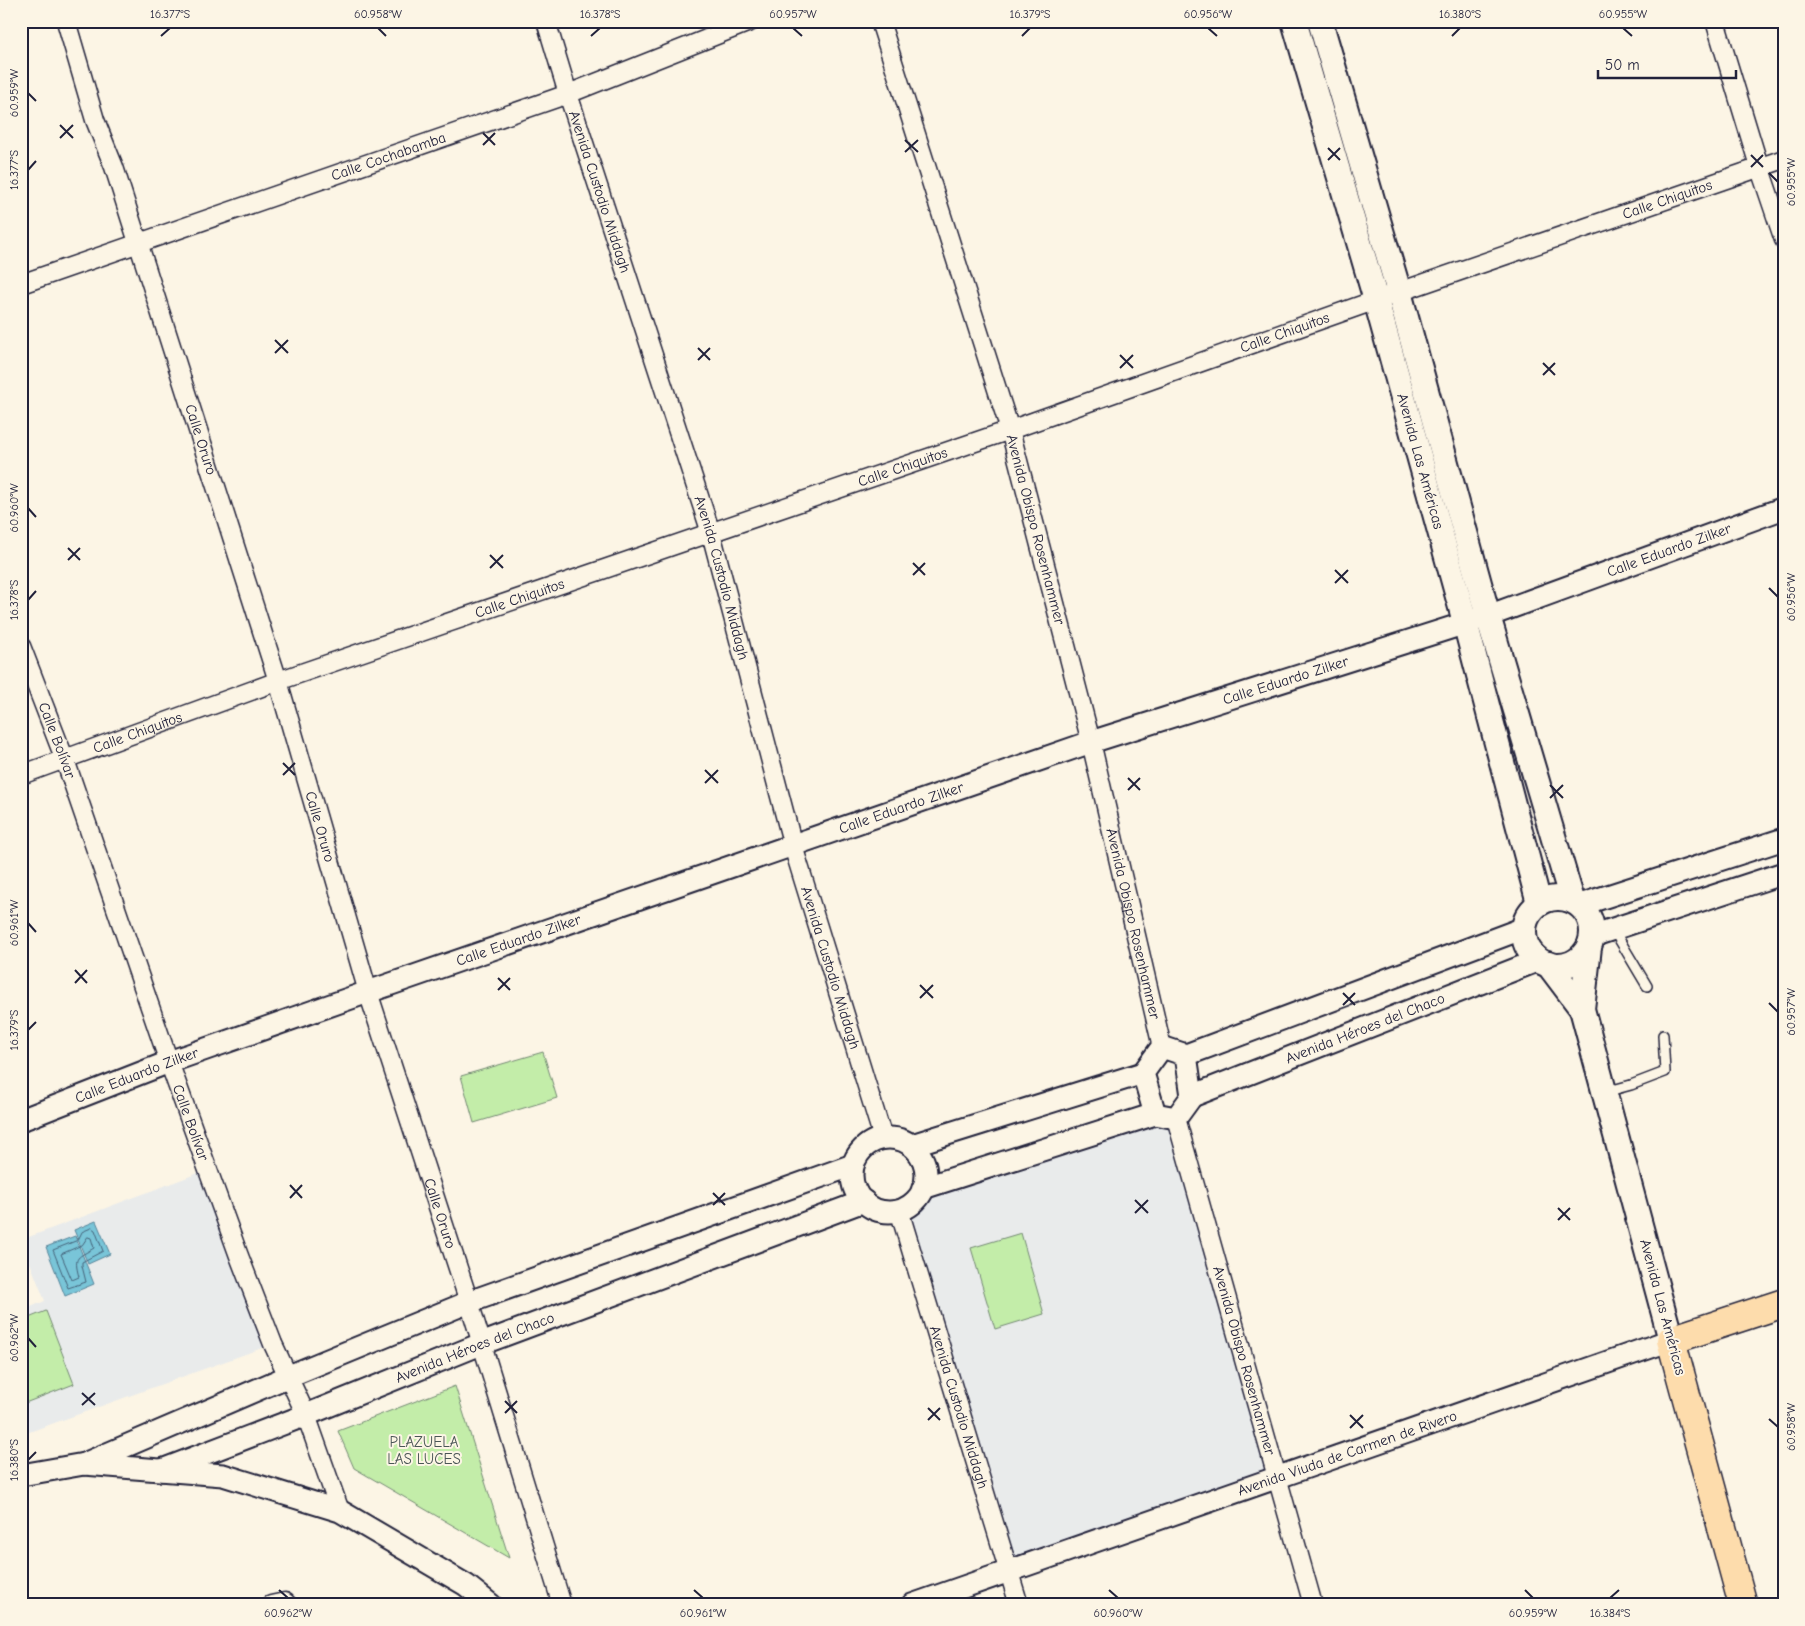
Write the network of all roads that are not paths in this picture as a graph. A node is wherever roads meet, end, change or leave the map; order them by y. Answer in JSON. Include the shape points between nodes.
{"nodes":[{"id":1,"x":66,"y":21,"type":"edge"},
{"id":2,"x":546,"y":21,"type":"edge"},
{"id":3,"x":752,"y":21,"type":"edge"},
{"id":4,"x":880,"y":21,"type":"edge"},
{"id":5,"x":1294,"y":21,"type":"edge"},
{"id":6,"x":1320,"y":21,"type":"edge"},
{"id":7,"x":1715,"y":21,"type":"edge"},
{"id":8,"x":568,"y":94,"type":"junction"},
{"id":9,"x":1784,"y":159,"type":"edge"},
{"id":10,"x":1759,"y":166,"type":"junction"},
{"id":11,"x":1784,"y":240,"type":"edge"},
{"id":12,"x":139,"y":244,"type":"junction"},
{"id":13,"x":21,"y":284,"type":"edge"},
{"id":14,"x":1399,"y":292,"type":"junction"},
{"id":15,"x":1376,"y":300,"type":"junction"},
{"id":16,"x":1010,"y":430,"type":"junction"},
{"id":17,"x":1784,"y":508,"type":"edge"},
{"id":18,"x":711,"y":533,"type":"junction"},
{"id":19,"x":1488,"y":616,"type":"junction"},
{"id":20,"x":1465,"y":622,"type":"junction"},
{"id":21,"x":21,"y":646,"type":"edge"},
{"id":22,"x":278,"y":681,"type":"junction"},
{"id":23,"x":1092,"y":742,"type":"junction"},
{"id":24,"x":65,"y":760,"type":"junction"},
{"id":25,"x":21,"y":775,"type":"edge"},
{"id":26,"x":1784,"y":839,"type":"edge"},
{"id":27,"x":792,"y":846,"type":"junction"},
{"id":28,"x":1784,"y":873,"type":"edge"},
{"id":29,"x":1576,"y":902,"type":"junction"},
{"id":30,"x":1539,"y":903,"type":"junction"},
{"id":31,"x":1524,"y":928,"type":"junction"},
{"id":32,"x":1598,"y":937,"type":"junction"},
{"id":33,"x":1543,"y":962,"type":"junction"},
{"id":34,"x":1647,"y":986,"type":"dead end"},
{"id":35,"x":368,"y":992,"type":"junction"},
{"id":36,"x":1582,"y":1009,"type":"junction"},
{"id":37,"x":1663,"y":1035,"type":"dead end"},
{"id":38,"x":1162,"y":1047,"type":"junction"},
{"id":39,"x":1186,"y":1055,"type":"junction"},
{"id":40,"x":169,"y":1062,"type":"junction"},
{"id":41,"x":1143,"y":1073,"type":"junction"},
{"id":42,"x":1605,"y":1092,"type":"junction"},
{"id":43,"x":1192,"y":1096,"type":"junction"},
{"id":44,"x":1155,"y":1114,"type":"junction"},
{"id":45,"x":1176,"y":1118,"type":"junction"},
{"id":46,"x":21,"y":1120,"type":"edge"},
{"id":47,"x":883,"y":1138,"type":"junction"},
{"id":48,"x":912,"y":1146,"type":"junction"},
{"id":49,"x":853,"y":1165,"type":"junction"},
{"id":50,"x":923,"y":1188,"type":"junction"},
{"id":51,"x":864,"y":1202,"type":"junction"},
{"id":52,"x":899,"y":1210,"type":"junction"},
{"id":53,"x":469,"y":1302,"type":"junction"},
{"id":54,"x":1784,"y":1303,"type":"edge"},
{"id":55,"x":1671,"y":1340,"type":"junction"},
{"id":56,"x":481,"y":1344,"type":"junction"},
{"id":57,"x":289,"y":1376,"type":"junction"},
{"id":58,"x":306,"y":1415,"type":"junction"},
{"id":59,"x":84,"y":1464,"type":"junction"},
{"id":60,"x":162,"y":1470,"type":"junction"},
{"id":61,"x":21,"y":1475,"type":"edge"},
{"id":62,"x":1277,"y":1478,"type":"junction"},
{"id":63,"x":340,"y":1511,"type":"junction"},
{"id":64,"x":1009,"y":1571,"type":"junction"},
{"id":65,"x":272,"y":1605,"type":"edge"},
{"id":66,"x":288,"y":1605,"type":"edge"},
{"id":67,"x":491,"y":1605,"type":"edge"},
{"id":68,"x":562,"y":1605,"type":"edge"},
{"id":69,"x":912,"y":1605,"type":"edge"},
{"id":70,"x":1019,"y":1605,"type":"edge"},
{"id":71,"x":1313,"y":1605,"type":"edge"},
{"id":72,"x":1743,"y":1605,"type":"edge"}],
"edges":[{"from":1,"to":12,"type":"street","name":"Calle Oruro"},
{"from":2,"to":8,"type":"street","name":"Avenida Custodio Middagh"},
{"from":3,"to":8,"type":"street","name":"Calle Cochabamba"},
{"from":4,"to":16,"type":"street","name":"Avenida Obispo Rosenhammer"},
{"from":5,"to":15,"type":"main road","name":"Avenida Las Américas"},
{"from":6,"to":14,"type":"main road","name":"Avenida Las Américas"},
{"from":7,"to":10,"type":"street"},
{"from":8,"to":12,"type":"street","name":"Calle Cochabamba"},
{"from":8,"to":18,"type":"street","name":"Avenida Custodio Middagh"},
{"from":9,"to":10,"type":"street","name":"Calle Chiquitos"},
{"from":10,"to":11,"type":"street"},
{"from":10,"to":14,"type":"street","name":"Calle Chiquitos"},
{"from":12,"to":13,"type":"street","name":"Calle Cochabamba"},
{"from":12,"to":22,"type":"street","name":"Calle Oruro"},
{"from":14,"to":15,"type":"street","name":"Calle Chiquitos"},
{"from":14,"to":19,"type":"main road","name":"Avenida Las Américas"},
{"from":15,"to":16,"type":"street","name":"Calle Chiquitos"},
{"from":15,"to":20,"type":"main road","name":"Avenida Las Américas"},
{"from":16,"to":18,"type":"street","name":"Calle Chiquitos"},
{"from":16,"to":23,"type":"street","name":"Avenida Obispo Rosenhammer"},
{"from":17,"to":19,"type":"street","name":"Calle Eduardo Zilker"},
{"from":18,"to":22,"type":"street","name":"Calle Chiquitos"},
{"from":18,"to":27,"type":"street","name":"Avenida Custodio Middagh"},
{"from":19,"to":20,"type":"street","name":"Calle Eduardo Zilker"},
{"from":19,"to":29,"type":"main road","name":"Avenida Las Américas"},
{"from":20,"to":23,"type":"street","name":"Calle Eduardo Zilker"},
{"from":20,"to":30,"type":"main road","name":"Avenida Las Américas"},
{"from":21,"to":24,"type":"street","name":"Calle Bolívar"},
{"from":22,"to":24,"type":"street","name":"Calle Chiquitos"},
{"from":22,"to":35,"type":"street","name":"Calle Oruro"},
{"from":23,"to":27,"type":"street","name":"Calle Eduardo Zilker"},
{"from":23,"to":38,"type":"street","name":"Avenida Obispo Rosenhammer"},
{"from":24,"to":25,"type":"street","name":"Calle Chiquitos"},
{"from":24,"to":40,"type":"street","name":"Calle Bolívar"},
{"from":26,"to":29,"type":"street"},
{"from":27,"to":35,"type":"street","name":"Calle Eduardo Zilker"},
{"from":27,"to":47,"type":"street","name":"Avenida Custodio Middagh"},
{"from":28,"to":32,"type":"street"},
{"from":29,"to":30,"type":"main road","via":[[1555,898]]},
{"from":29,"to":32,"type":"main road","via":[[1588,914]]},
{"from":30,"to":31,"type":"main road"},
{"from":31,"to":33,"type":"main road","via":[[1527,946]]},
{"from":31,"to":39,"type":"street"},
{"from":32,"to":33,"type":"main road","via":[[1576,961],[1557,966]]},
{"from":32,"to":34,"type":"lane"},
{"from":32,"to":36,"type":"main road","name":"Avenida Las Américas"},
{"from":33,"to":36,"type":"main road","name":"Avenida Las Américas"},
{"from":33,"to":43,"type":"street","name":"Avenida Héroes del Chaco"},
{"from":35,"to":40,"type":"street","name":"Calle Eduardo Zilker"},
{"from":35,"to":53,"type":"street","name":"Calle Oruro"},
{"from":36,"to":42,"type":"main road","name":"Avenida Las Américas"},
{"from":37,"to":42,"type":"lane","via":[[1665,1072]]},
{"from":38,"to":39,"type":"street"},
{"from":38,"to":41,"type":"street"},
{"from":39,"to":43,"type":"street"},
{"from":40,"to":46,"type":"street","name":"Calle Eduardo Zilker"},
{"from":40,"to":57,"type":"street","name":"Calle Bolívar","via":[[273,1344]]},
{"from":41,"to":44,"type":"street"},
{"from":41,"to":48,"type":"street"},
{"from":42,"to":55,"type":"main road","name":"Avenida Las Américas"},
{"from":43,"to":45,"type":"street"},
{"from":44,"to":45,"type":"street"},
{"from":44,"to":50,"type":"street"},
{"from":45,"to":62,"type":"street","name":"Avenida Obispo Rosenhammer"},
{"from":47,"to":48,"type":"street","via":[[903,1140]]},
{"from":47,"to":49,"type":"street","via":[[864,1148]]},
{"from":48,"to":50,"type":"street","via":[[925,1165]]},
{"from":49,"to":51,"type":"street","via":[[854,1185]]},
{"from":49,"to":53,"type":"street","name":"Avenida Héroes del Chaco"},
{"from":50,"to":52,"type":"street","via":[[909,1206]]},
{"from":51,"to":52,"type":"street","via":[[886,1211]]},
{"from":51,"to":56,"type":"street","name":"Avenida Héroes del Chaco"},
{"from":52,"to":64,"type":"street","name":"Avenida Custodio Middagh"},
{"from":53,"to":56,"type":"street","name":"Calle Oruro"},
{"from":53,"to":57,"type":"street","name":"Avenida Héroes del Chaco"},
{"from":54,"to":55,"type":"highway","name":"Avenida Viuda de Carmen de Rivero"},
{"from":55,"to":62,"type":"street","name":"Avenida Viuda de Carmen de Rivero"},
{"from":55,"to":72,"type":"highway","name":"Avenida Las Américas"},
{"from":56,"to":58,"type":"street","name":"Avenida Héroes del Chaco"},
{"from":56,"to":68,"type":"street","name":"Calle Oruro"},
{"from":57,"to":58,"type":"street","name":"Calle Bolívar"},
{"from":57,"to":59,"type":"street","name":"Avenida Héroes del Chaco"},
{"from":58,"to":60,"type":"street","name":"Avenida Héroes del Chaco"},
{"from":58,"to":63,"type":"street","name":"Calle Bolívar"},
{"from":59,"to":60,"type":"street","name":"Avenida Héroes del Chaco"},
{"from":59,"to":61,"type":"street","name":"Avenida Héroes del Chaco"},
{"from":60,"to":63,"type":"street","via":[[223,1475]]},
{"from":62,"to":64,"type":"street","name":"Avenida Viuda de Carmen de Rivero"},
{"from":62,"to":71,"type":"street","name":"Avenida Obispo Rosenhammer"},
{"from":63,"to":67,"type":"street","via":[[466,1585]]},
{"from":64,"to":69,"type":"street","name":"Avenida Viuda de Carmen de Rivero"},
{"from":64,"to":70,"type":"street","name":"Avenida Custodio Middagh"},
{"from":65,"to":66,"type":"street","via":[[285,1602]]}]}
